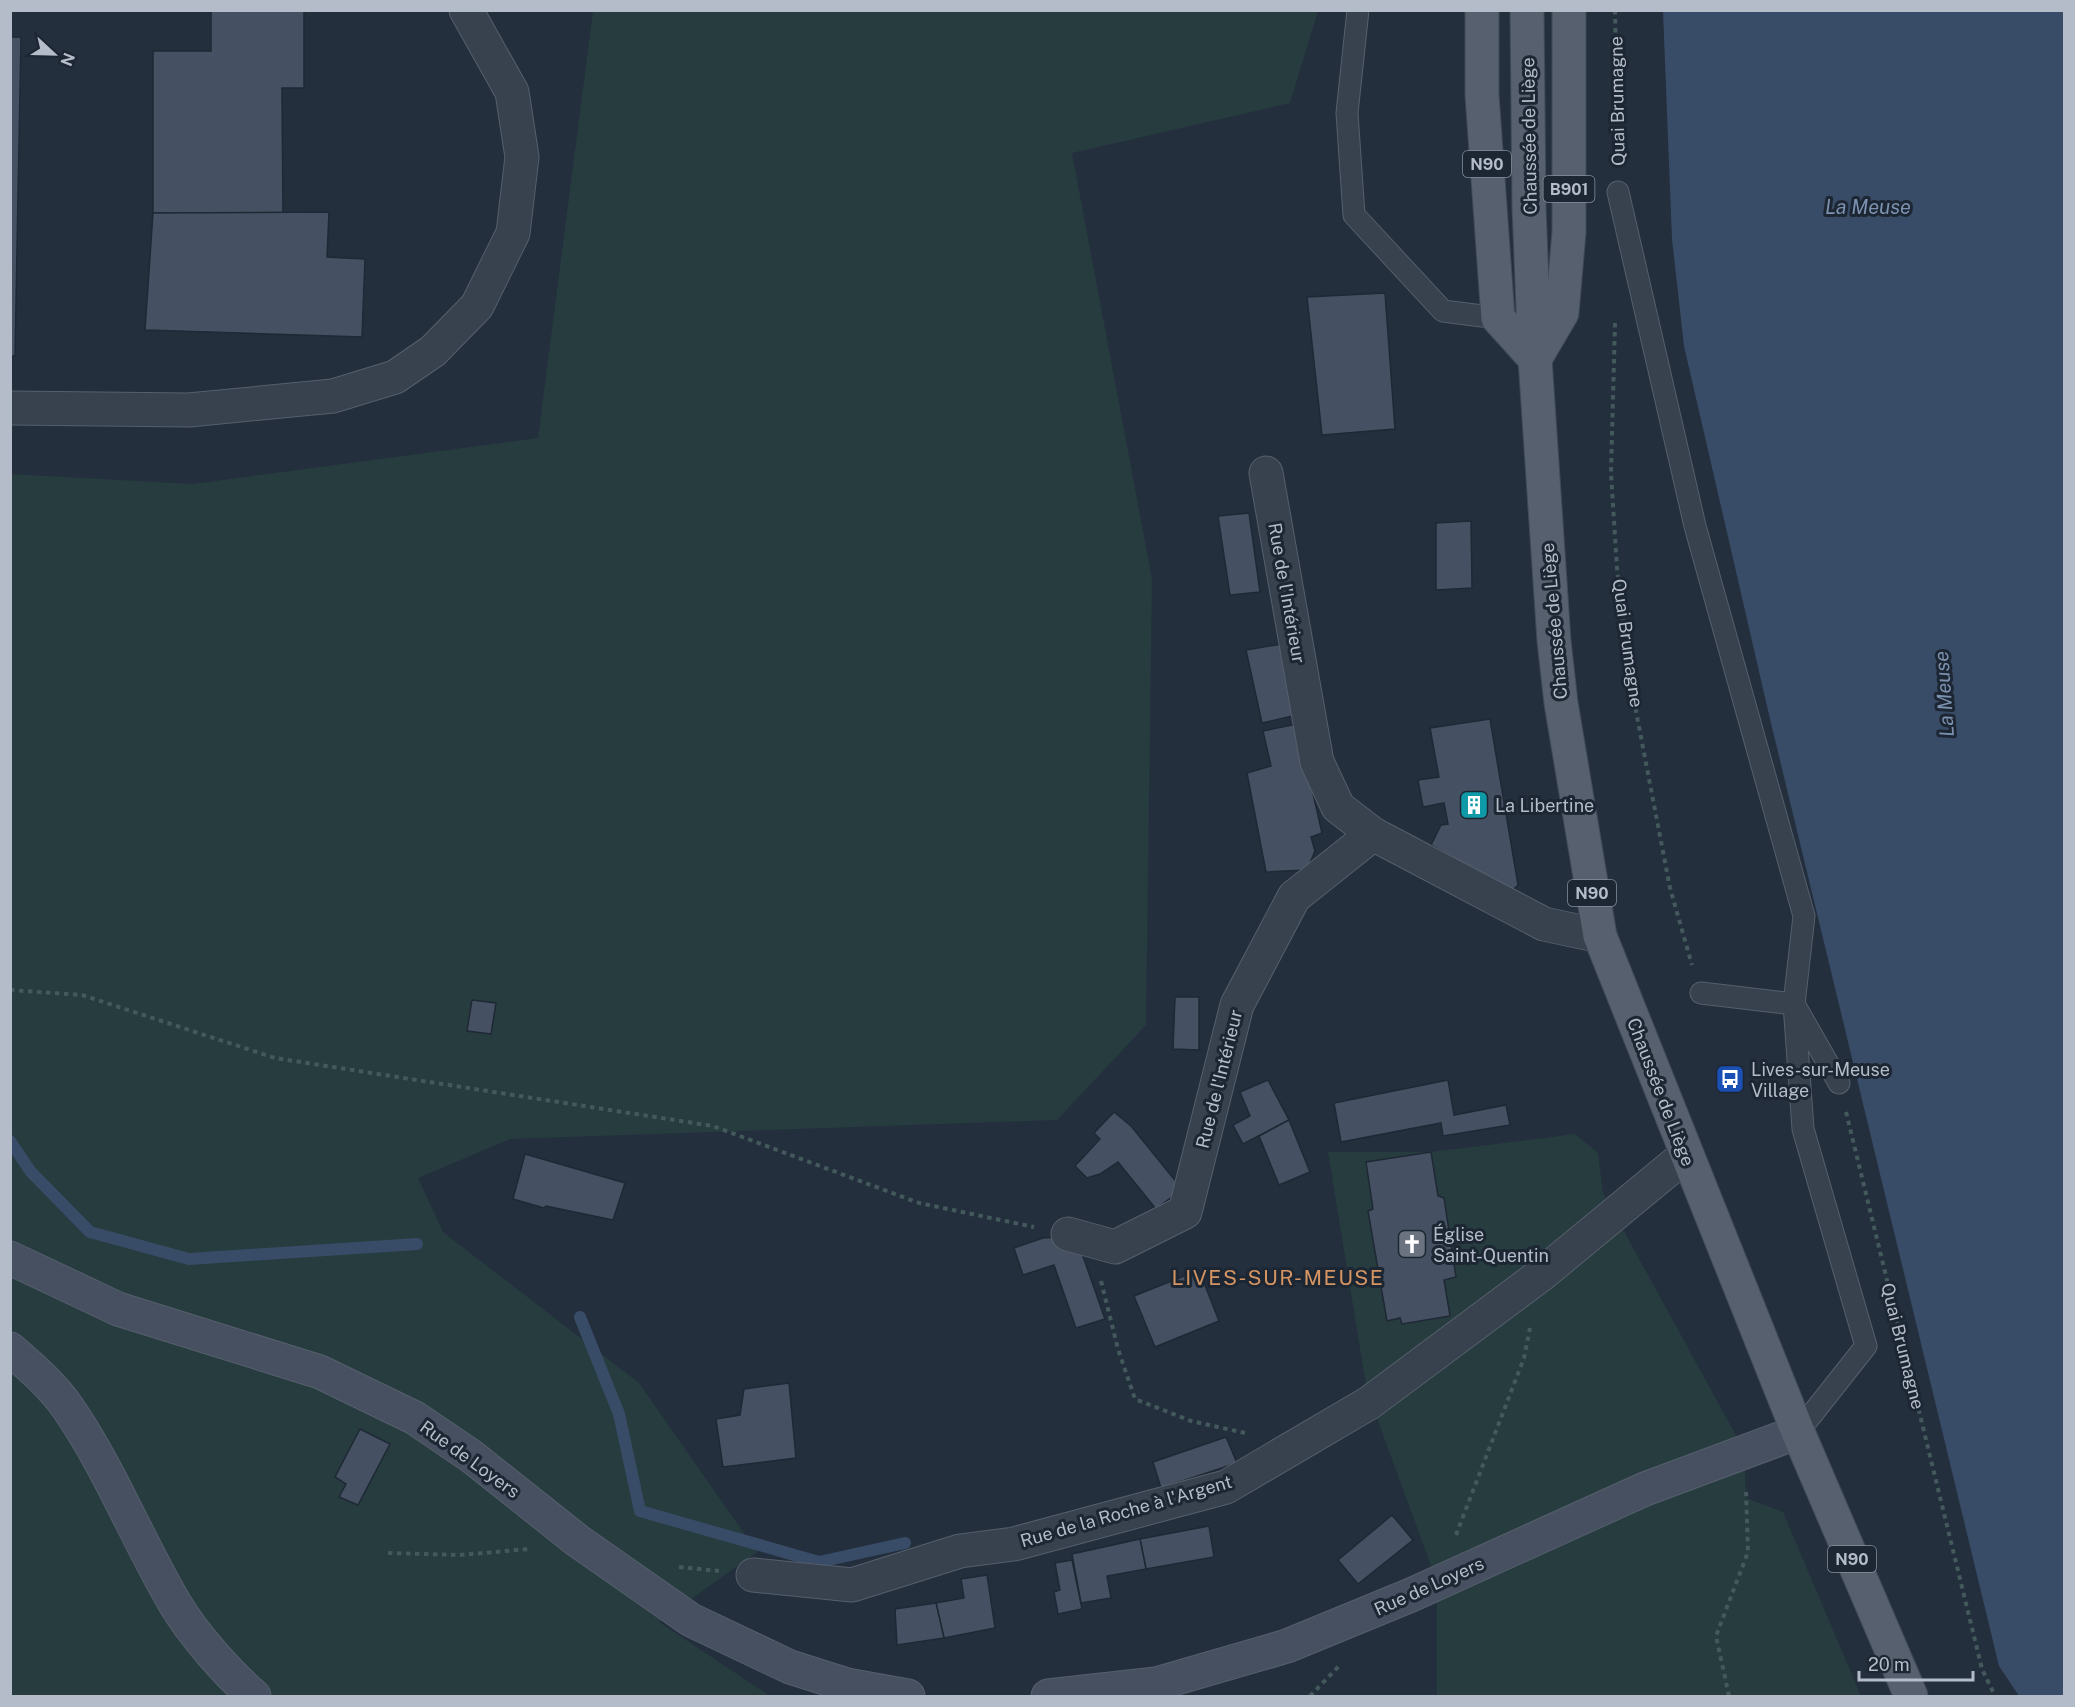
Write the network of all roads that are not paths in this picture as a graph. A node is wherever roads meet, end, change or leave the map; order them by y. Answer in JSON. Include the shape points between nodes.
{"nodes":[{"id":1,"x":466,"y":10,"type":"edge"},
{"id":2,"x":1358,"y":10,"type":"edge"},
{"id":3,"x":1482,"y":10,"type":"edge"},
{"id":4,"x":1527,"y":10,"type":"edge"},
{"id":5,"x":1569,"y":10,"type":"edge"},
{"id":6,"x":1618,"y":192,"type":"road end"},
{"id":7,"x":1498,"y":318,"type":"junction"},
{"id":8,"x":1535,"y":359,"type":"junction"},
{"id":9,"x":10,"y":408,"type":"edge"},
{"id":10,"x":1266,"y":473,"type":"dead end"},
{"id":11,"x":1373,"y":834,"type":"junction"},
{"id":12,"x":1600,"y":936,"type":"junction"},
{"id":13,"x":1701,"y":993,"type":"road end"},
{"id":14,"x":1794,"y":1004,"type":"junction"},
{"id":15,"x":1839,"y":1083,"type":"road end"},
{"id":16,"x":1686,"y":1155,"type":"junction"},
{"id":17,"x":1079,"y":1238,"type":"road end"},
{"id":18,"x":10,"y":1258,"type":"edge"},
{"id":19,"x":10,"y":1349,"type":"edge"},
{"id":20,"x":1798,"y":1432,"type":"junction"},
{"id":21,"x":753,"y":1575,"type":"dead end"},
{"id":22,"x":254,"y":1696,"type":"edge"},
{"id":23,"x":908,"y":1696,"type":"edge"},
{"id":24,"x":1048,"y":1696,"type":"edge"},
{"id":25,"x":1911,"y":1696,"type":"edge"}],
"edges":[{"from":1,"to":9,"type":"street","via":[[512,92],[522,158],[513,233],[477,306],[433,351],[395,377],[333,396],[189,410]]},
{"from":2,"to":7,"type":"lane","via":[[1347,113],[1354,215],[1443,311]]},
{"from":3,"to":7,"type":"main road","number":"N90","via":[[1482,94]]},
{"from":4,"to":8,"type":"main road","name":"Chaussée de Liège","number":"N90"},
{"from":5,"to":8,"type":"main road","number":"B901","via":[[1569,232],[1562,313]]},
{"from":6,"to":14,"type":"lane","name":"Quai Brumagne","via":[[1695,526],[1804,916]]},
{"from":7,"to":8,"type":"main road"},
{"from":8,"to":12,"type":"main road","name":"Chaussée de Liège","number":"N90","via":[[1559,693]]},
{"from":10,"to":11,"type":"street","name":"Rue de l'Intérieur","via":[[1317,762],[1338,807]]},
{"from":11,"to":12,"type":"street","name":"Rue de l'Intérieur","via":[[1544,924]]},
{"from":11,"to":17,"type":"street","name":"Rue de l'Intérieur","via":[[1294,897],[1237,1005],[1185,1212],[1115,1247]]},
{"from":12,"to":16,"type":"main road","name":"Chaussée de Liège","number":"N90"},
{"from":13,"to":14,"type":"lane"},
{"from":14,"to":15,"type":"lane"},
{"from":14,"to":20,"type":"lane","name":"Quai Brumagne","via":[[1803,1129],[1866,1346]]},
{"from":16,"to":20,"type":"main road","name":"Chaussée de Liège","number":"N90"},
{"from":16,"to":21,"type":"street","name":"Rue de la Roche à l'Argent","via":[[1542,1275],[1369,1403],[1226,1487],[1014,1544],[960,1551],[852,1585]]},
{"from":18,"to":23,"type":"street","name":"Rue de Loyers","via":[[118,1309],[320,1372],[415,1418],[691,1620],[790,1667],[847,1686]]},
{"from":19,"to":22,"type":"street","via":[[34,1369],[68,1408],[175,1604]]},
{"from":20,"to":24,"type":"street","name":"Rue de Loyers","via":[[1645,1489],[1287,1646],[1156,1684]]},
{"from":20,"to":25,"type":"main road","number":"N90"}]}
